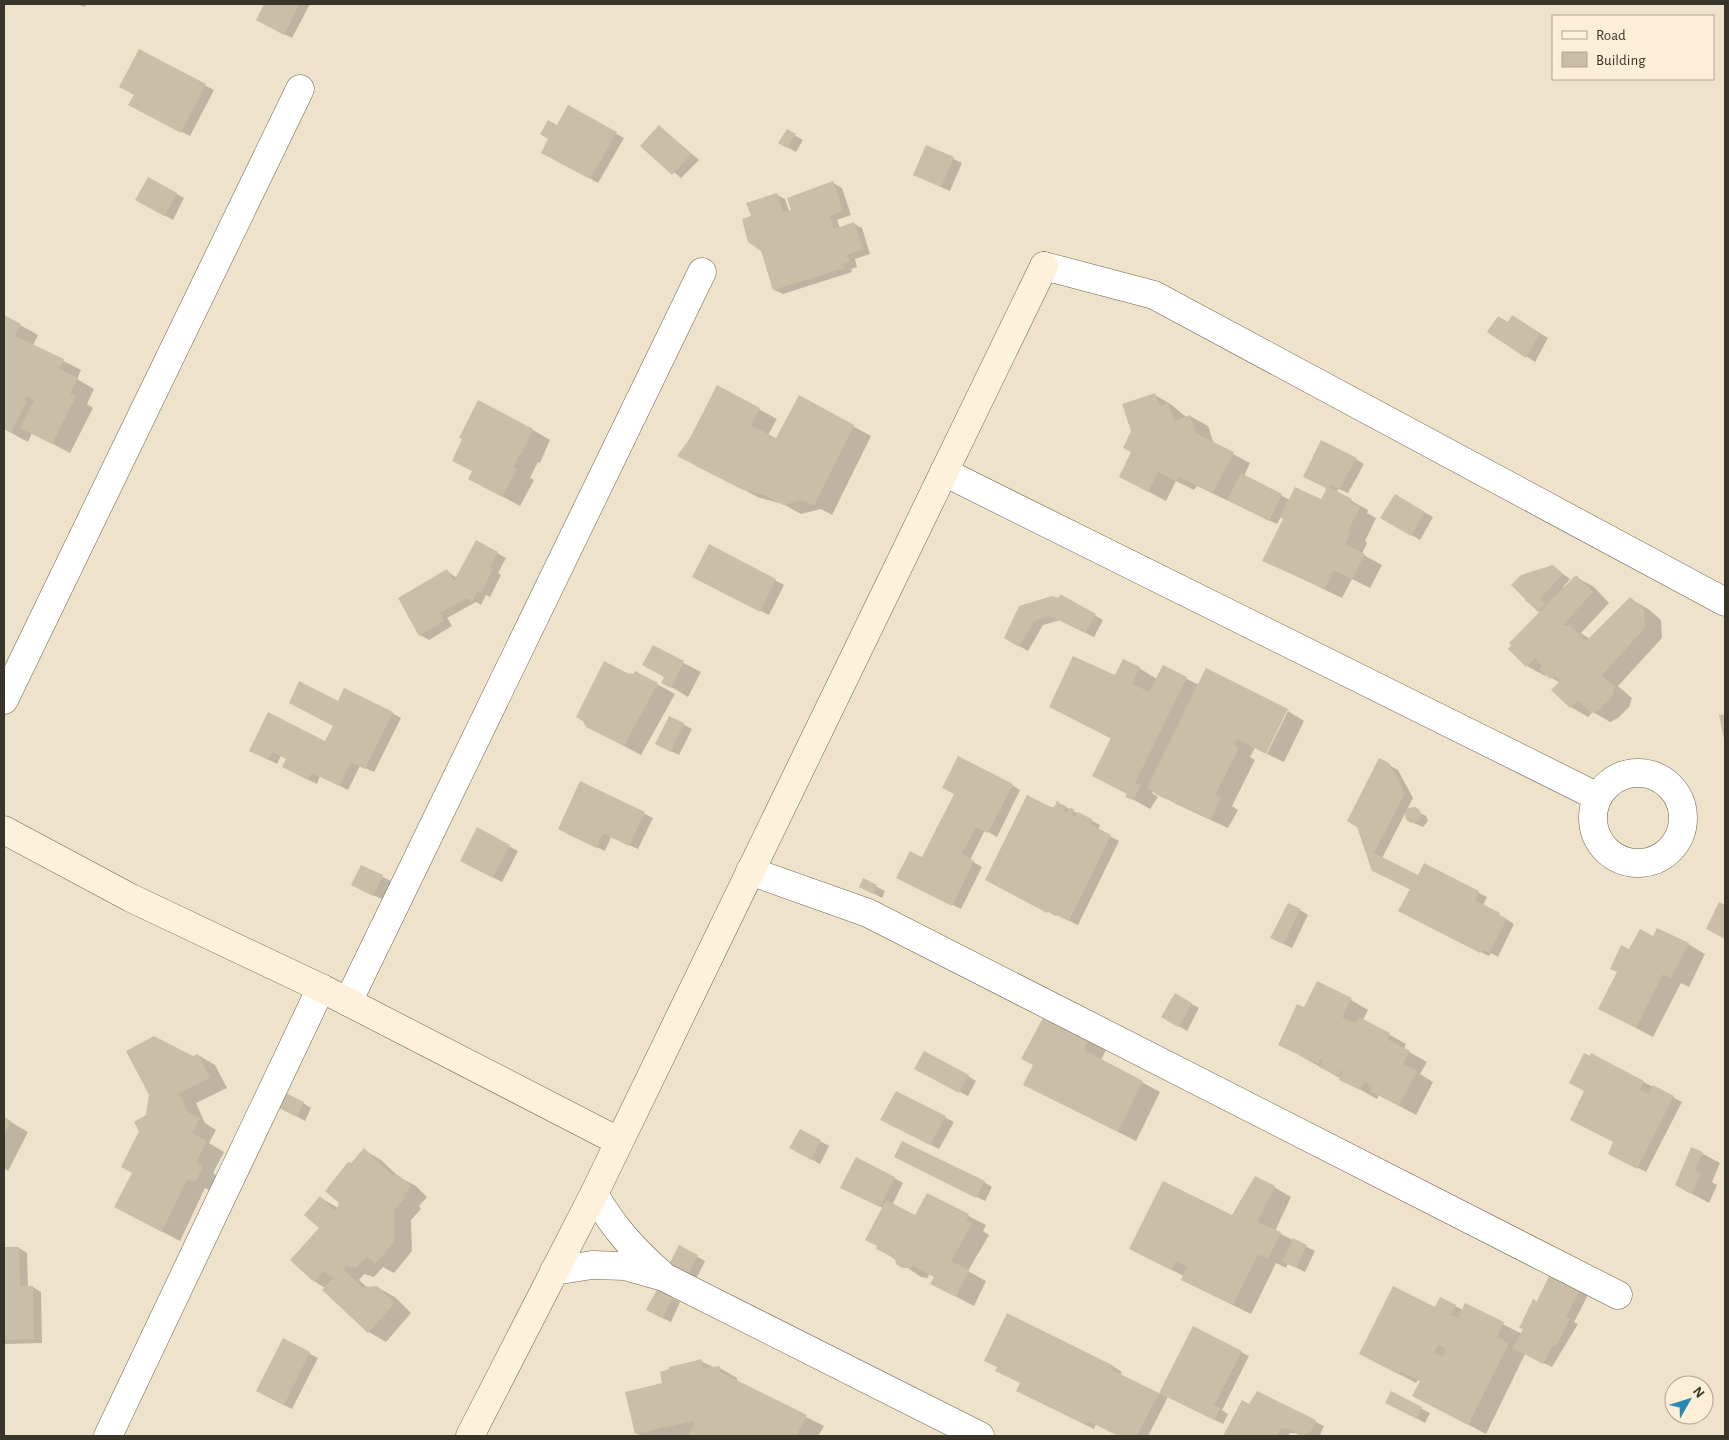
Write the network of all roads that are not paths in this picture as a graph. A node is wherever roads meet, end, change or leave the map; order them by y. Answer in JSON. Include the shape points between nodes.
{"nodes":[{"id":1,"x":300,"y":89,"type":"dead end"},
{"id":2,"x":702,"y":272,"type":"dead end"},
{"id":3,"x":944,"y":472,"type":"junction"},
{"id":4,"x":1725,"y":602,"type":"edge"},
{"id":5,"x":4,"y":700,"type":"edge"},
{"id":6,"x":1598,"y":797,"type":"dead end"},
{"id":7,"x":4,"y":830,"type":"edge"},
{"id":8,"x":750,"y":871,"type":"junction"},
{"id":9,"x":321,"y":988,"type":"junction"},
{"id":10,"x":348,"y":1002,"type":"junction"},
{"id":11,"x":618,"y":1141,"type":"junction"},
{"id":12,"x":594,"y":1194,"type":"junction"},
{"id":13,"x":554,"y":1271,"type":"junction"},
{"id":14,"x":664,"y":1277,"type":"junction"},
{"id":15,"x":1618,"y":1295,"type":"dead end"},
{"id":16,"x":108,"y":1436,"type":"edge"},
{"id":17,"x":470,"y":1436,"type":"edge"},
{"id":18,"x":980,"y":1436,"type":"edge"}],
"edges":[{"from":1,"to":5,"type":"street"},
{"from":2,"to":10,"type":"street"},
{"from":3,"to":4,"type":"street","via":[[1044,266],[1154,295]]},
{"from":3,"to":6,"type":"street"},
{"from":3,"to":8,"type":"street"},
{"from":7,"to":9,"type":"street","via":[[131,898]]},
{"from":8,"to":11,"type":"street"},
{"from":8,"to":15,"type":"street","via":[[868,913]]},
{"from":9,"to":10,"type":"street"},
{"from":9,"to":16,"type":"street"},
{"from":10,"to":11,"type":"street"},
{"from":11,"to":12,"type":"street"},
{"from":12,"to":13,"type":"street"},
{"from":12,"to":14,"type":"street","via":[[630,1246]]},
{"from":13,"to":14,"type":"street","via":[[592,1265],[625,1266]]},
{"from":13,"to":17,"type":"street"},
{"from":14,"to":18,"type":"street"}]}
